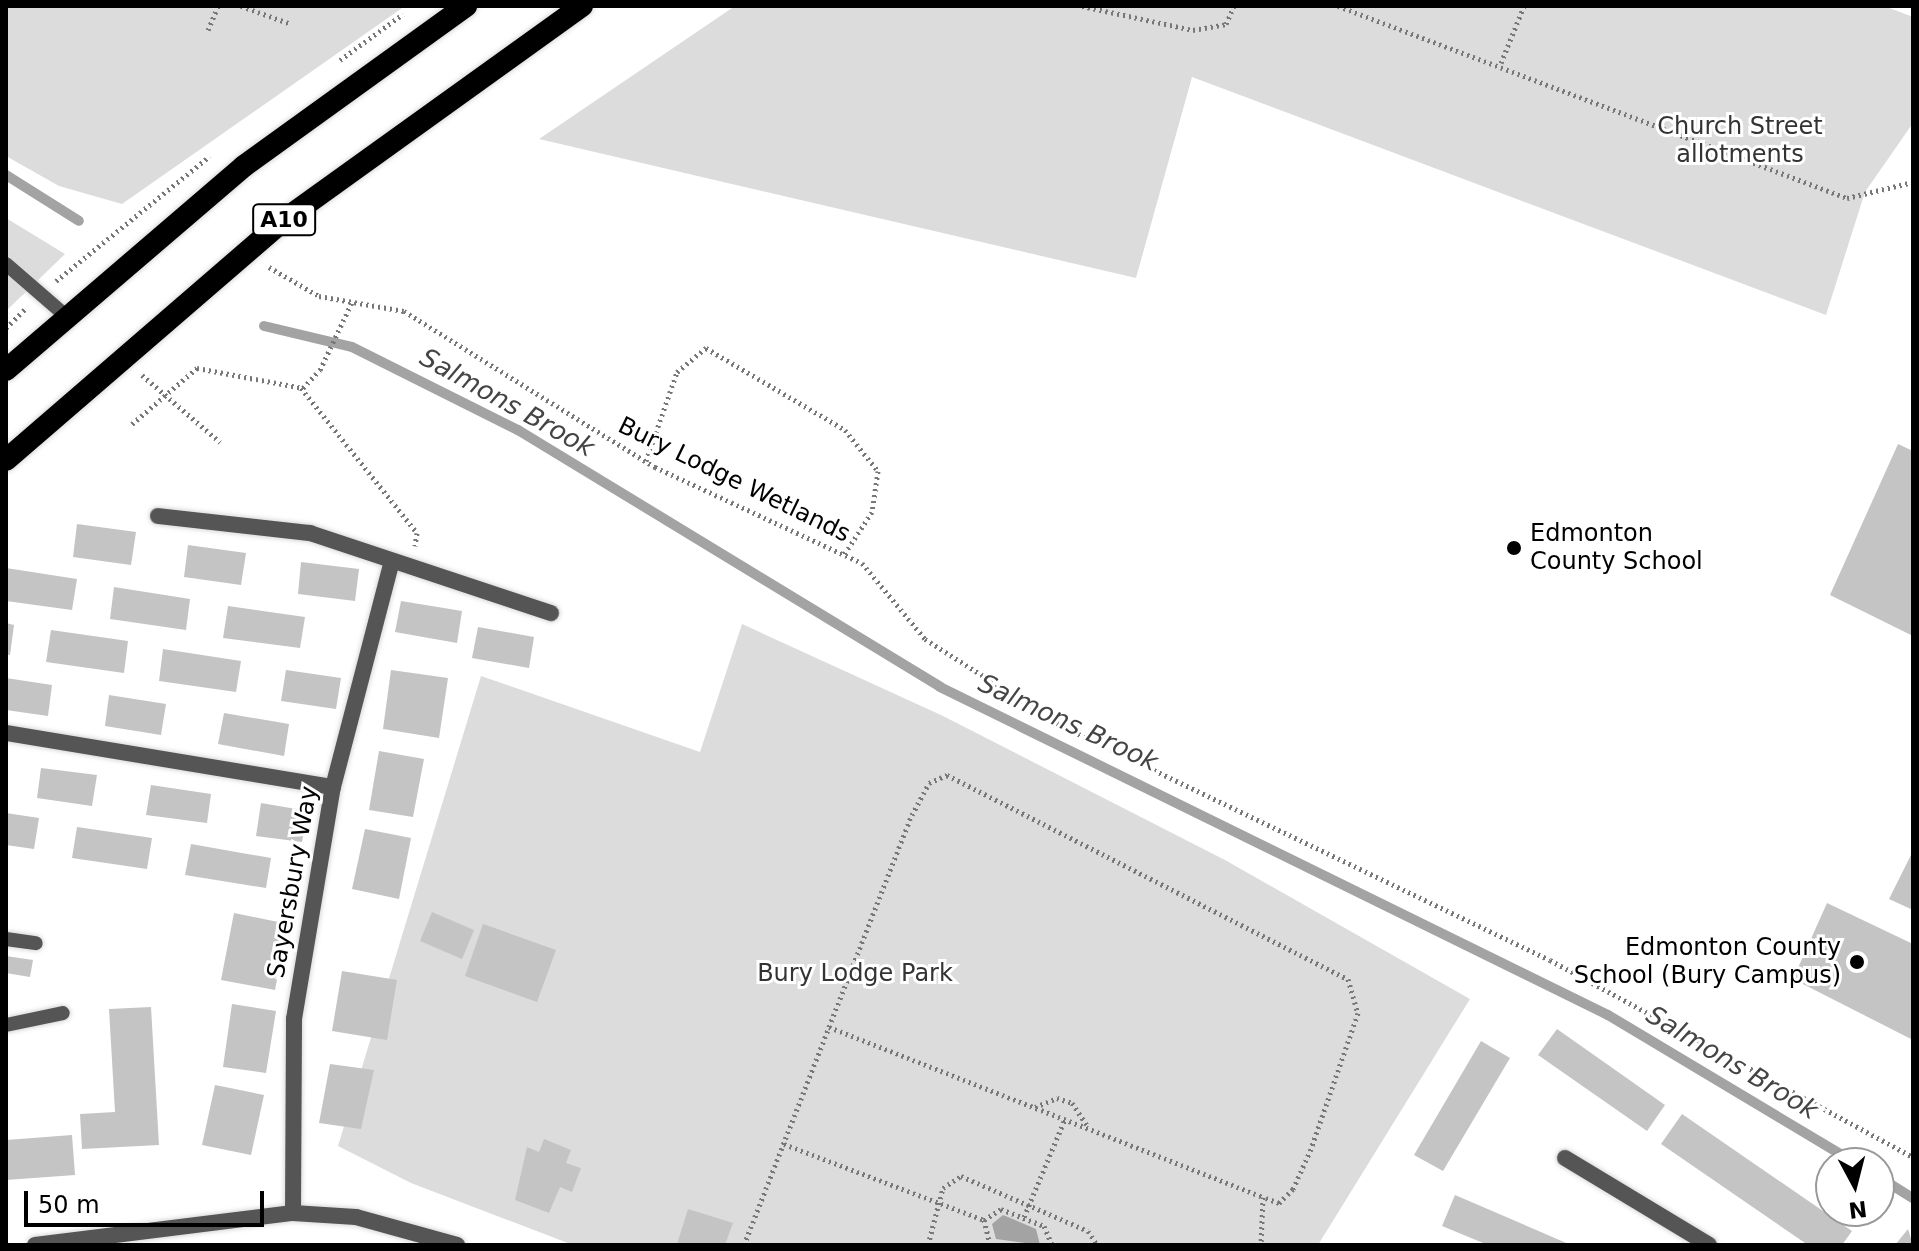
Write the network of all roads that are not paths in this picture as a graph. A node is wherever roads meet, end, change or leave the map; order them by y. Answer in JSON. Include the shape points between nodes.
{"nodes":[{"id":1,"x":466,"y":6,"type":"edge"},
{"id":2,"x":582,"y":6,"type":"edge"},
{"id":3,"x":6,"y":264,"type":"edge"},
{"id":4,"x":66,"y":316,"type":"junction"},
{"id":5,"x":6,"y":370,"type":"edge"},
{"id":6,"x":6,"y":460,"type":"edge"},
{"id":7,"x":158,"y":516,"type":"dead end"},
{"id":8,"x":391,"y":565,"type":"junction"},
{"id":9,"x":551,"y":613,"type":"dead end"},
{"id":10,"x":6,"y":733,"type":"edge"},
{"id":11,"x":333,"y":787,"type":"junction"},
{"id":12,"x":6,"y":939,"type":"edge"},
{"id":13,"x":36,"y":943,"type":"dead end"},
{"id":14,"x":63,"y":1013,"type":"dead end"},
{"id":15,"x":6,"y":1025,"type":"edge"},
{"id":16,"x":1565,"y":1158,"type":"dead end"},
{"id":17,"x":293,"y":1213,"type":"junction"},
{"id":18,"x":35,"y":1245,"type":"edge"},
{"id":19,"x":457,"y":1245,"type":"edge"},
{"id":20,"x":1709,"y":1245,"type":"edge"}],
"edges":[{"from":1,"to":4,"type":"highway","number":"A10","via":[[244,166]]},
{"from":2,"to":6,"type":"highway","number":"A10","via":[[284,220]]},
{"from":3,"to":4,"type":"lane"},
{"from":4,"to":5,"type":"highway","number":"A10"},
{"from":7,"to":8,"type":"street","via":[[310,533]]},
{"from":8,"to":9,"type":"street"},
{"from":8,"to":11,"type":"street","name":"Sayersbury Way"},
{"from":10,"to":11,"type":"street"},
{"from":11,"to":17,"type":"street","name":"Sayersbury Way","via":[[294,1019]]},
{"from":12,"to":13,"type":"lane"},
{"from":14,"to":15,"type":"lane"},
{"from":16,"to":20,"type":"street"},
{"from":17,"to":18,"type":"street"},
{"from":17,"to":19,"type":"street","via":[[356,1217]]}]}
